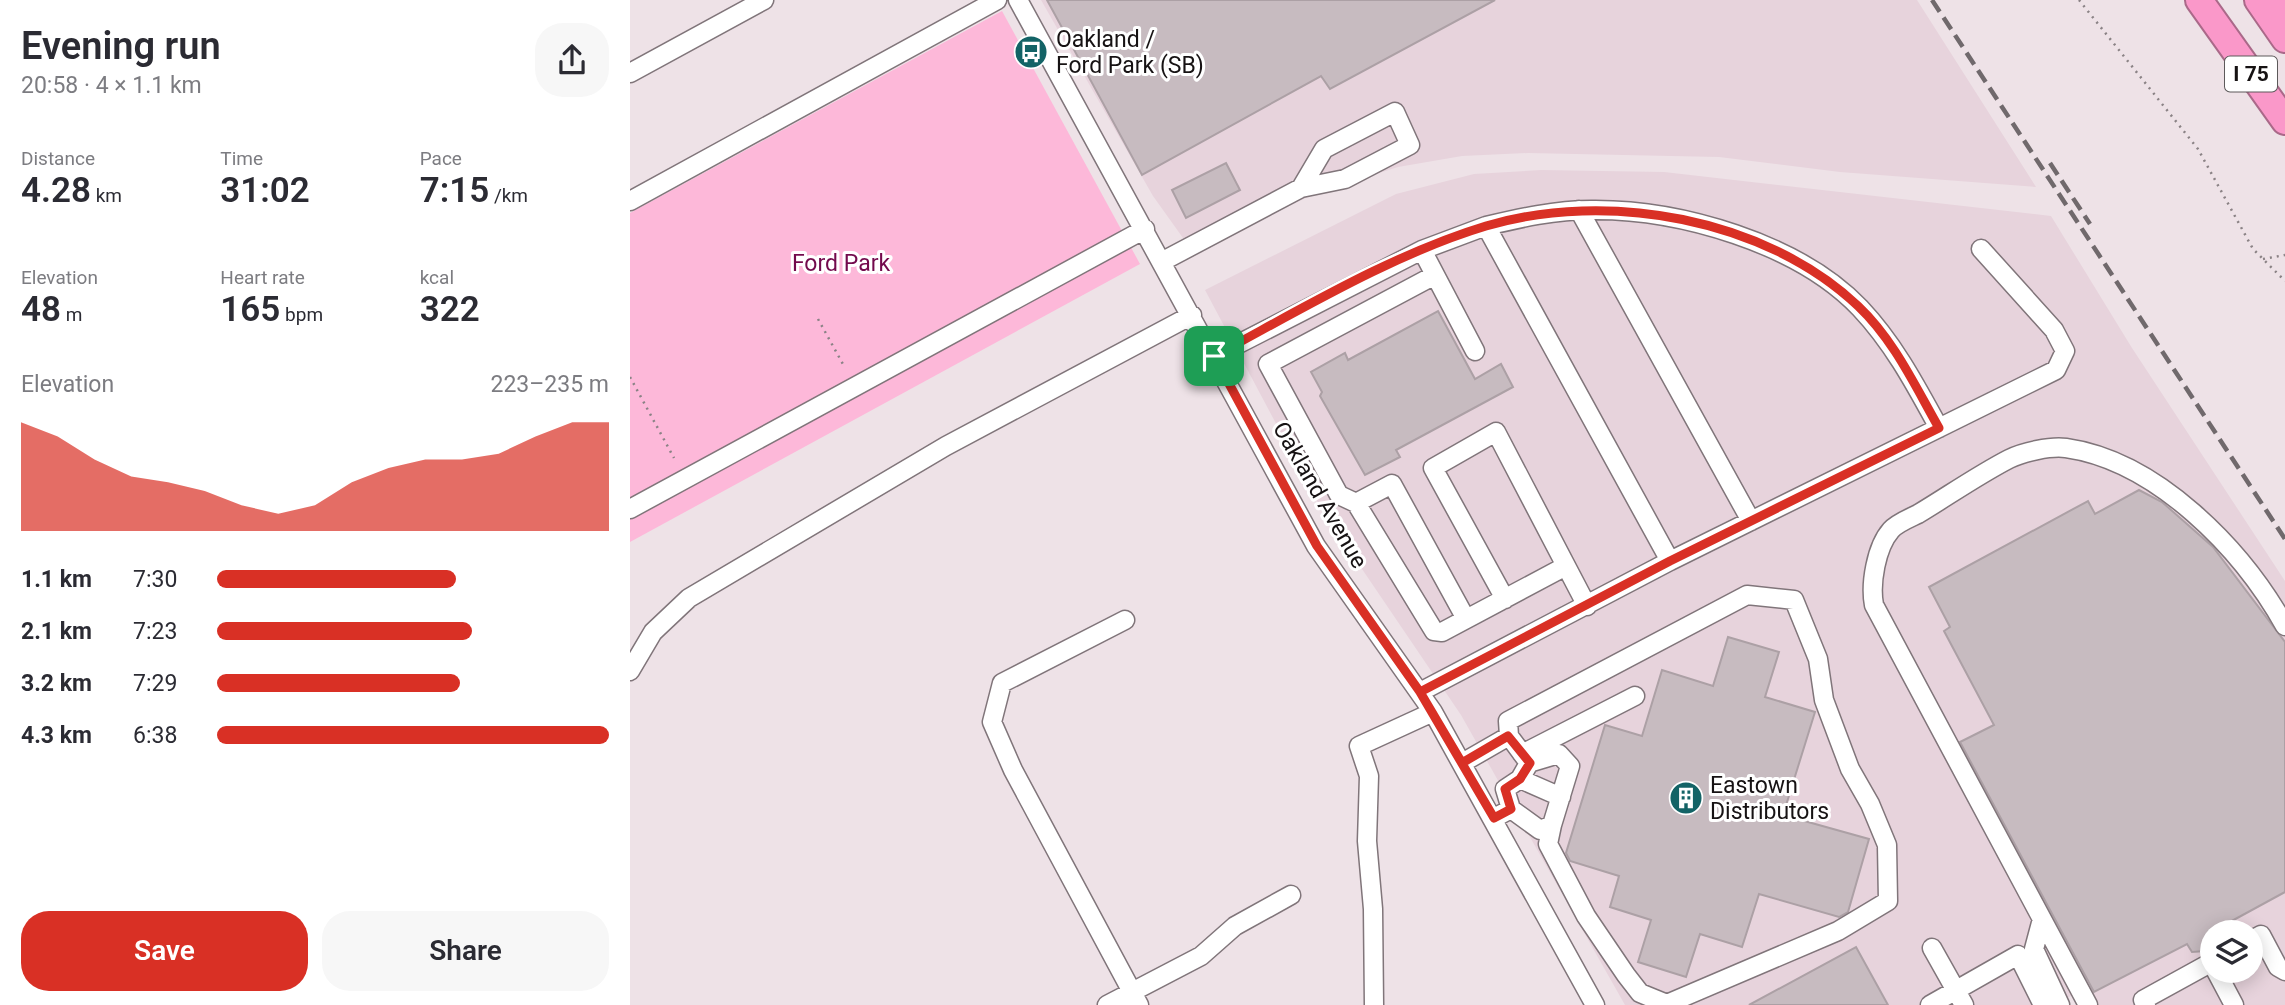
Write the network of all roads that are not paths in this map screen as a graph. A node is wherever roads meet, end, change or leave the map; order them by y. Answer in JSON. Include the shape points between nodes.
{"nodes":[{"id":1,"x":764,"y":0,"type":"edge"},
{"id":2,"x":997,"y":0,"type":"edge"},
{"id":3,"x":1018,"y":0,"type":"edge"},
{"id":4,"x":2186,"y":0,"type":"edge"},
{"id":5,"x":2199,"y":0,"type":"edge"},
{"id":6,"x":2258,"y":0,"type":"edge"},
{"id":7,"x":2217,"y":27,"type":"junction"},
{"id":8,"x":2285,"y":39,"type":"edge"},
{"id":9,"x":630,"y":73,"type":"edge"},
{"id":10,"x":2285,"y":121,"type":"edge"},
{"id":11,"x":1301,"y":188,"type":"junction"},
{"id":12,"x":630,"y":201,"type":"edge"},
{"id":13,"x":1578,"y":210,"type":"junction"},
{"id":14,"x":1486,"y":226,"type":"junction"},
{"id":15,"x":1145,"y":229,"type":"junction"},
{"id":16,"x":1981,"y":249,"type":"dead end"},
{"id":17,"x":1422,"y":250,"type":"junction"},
{"id":18,"x":1163,"y":261,"type":"junction"},
{"id":19,"x":1435,"y":275,"type":"junction"},
{"id":20,"x":1192,"y":315,"type":"junction"},
{"id":21,"x":1475,"y":351,"type":"dead end"},
{"id":22,"x":1214,"y":356,"type":"junction"},
{"id":23,"x":1939,"y":428,"type":"junction"},
{"id":24,"x":1356,"y":503,"type":"junction"},
{"id":25,"x":630,"y":509,"type":"edge"},
{"id":26,"x":1751,"y":521,"type":"junction"},
{"id":27,"x":1670,"y":561,"type":"junction"},
{"id":28,"x":1566,"y":566,"type":"junction"},
{"id":29,"x":1505,"y":598,"type":"junction"},
{"id":30,"x":1587,"y":606,"type":"junction"},
{"id":31,"x":1466,"y":619,"type":"junction"},
{"id":32,"x":1125,"y":620,"type":"dead end"},
{"id":33,"x":2285,"y":626,"type":"edge"},
{"id":34,"x":630,"y":671,"type":"edge"},
{"id":35,"x":1420,"y":692,"type":"junction"},
{"id":36,"x":1635,"y":696,"type":"dead end"},
{"id":37,"x":1433,"y":712,"type":"junction"},
{"id":38,"x":1508,"y":736,"type":"junction"},
{"id":39,"x":1526,"y":758,"type":"junction"},
{"id":40,"x":1462,"y":763,"type":"junction"},
{"id":41,"x":1520,"y":779,"type":"junction"},
{"id":42,"x":1561,"y":797,"type":"junction"},
{"id":43,"x":1511,"y":809,"type":"junction"},
{"id":44,"x":1494,"y":818,"type":"junction"},
{"id":45,"x":1552,"y":825,"type":"junction"},
{"id":46,"x":1291,"y":895,"type":"dead end"},
{"id":47,"x":2042,"y":919,"type":"junction"},
{"id":48,"x":2263,"y":939,"type":"edge"},
{"id":49,"x":1932,"y":948,"type":"dead end"},
{"id":50,"x":2200,"y":969,"type":"edge"},
{"id":51,"x":2285,"y":971,"type":"edge"},
{"id":52,"x":2222,"y":983,"type":"edge"},
{"id":53,"x":1135,"y":998,"type":"edge"},
{"id":54,"x":1961,"y":998,"type":"edge"},
{"id":55,"x":1107,"y":1005,"type":"edge"},
{"id":56,"x":1374,"y":1005,"type":"edge"},
{"id":57,"x":1595,"y":1005,"type":"edge"},
{"id":58,"x":1930,"y":1005,"type":"edge"},
{"id":59,"x":2043,"y":1005,"type":"edge"},
{"id":60,"x":2060,"y":1005,"type":"edge"},
{"id":61,"x":2088,"y":1005,"type":"edge"},
{"id":62,"x":2146,"y":1005,"type":"edge"},
{"id":63,"x":2234,"y":1005,"type":"edge"}],
"edges":[{"from":1,"to":9,"type":"street"},
{"from":2,"to":12,"type":"street"},
{"from":3,"to":15,"type":"street","name":"Oakland Avenue"},
{"from":4,"to":7,"type":"highway"},
{"from":5,"to":7,"type":"highway","number":"I 75"},
{"from":6,"to":8,"type":"highway","number":"I 75"},
{"from":7,"to":10,"type":"highway","number":"I 75"},
{"from":11,"to":11,"type":"street","via":[[1324,149],[1395,112],[1410,145],[1345,179]]},
{"from":11,"to":18,"type":"street"},
{"from":13,"to":14,"type":"street","via":[[1539,213]]},
{"from":13,"to":23,"type":"street","via":[[1649,212],[1715,229],[1770,248],[1821,274],[1860,307],[1895,349]]},
{"from":13,"to":26,"type":"street"},
{"from":14,"to":17,"type":"street"},
{"from":14,"to":27,"type":"street"},
{"from":15,"to":18,"type":"street","name":"Oakland Avenue"},
{"from":15,"to":25,"type":"street"},
{"from":16,"to":23,"type":"street","via":[[2053,330],[2065,351],[2056,370]]},
{"from":17,"to":19,"type":"street"},
{"from":17,"to":22,"type":"street"},
{"from":18,"to":20,"type":"street","name":"Oakland Avenue"},
{"from":19,"to":21,"type":"street"},
{"from":19,"to":24,"type":"street","via":[[1268,364],[1339,495]]},
{"from":20,"to":22,"type":"street","name":"Oakland Avenue"},
{"from":20,"to":34,"type":"street","via":[[946,446],[689,598],[653,632]]},
{"from":22,"to":35,"type":"street","name":"Oakland Avenue","via":[[1317,546]]},
{"from":23,"to":26,"type":"street"},
{"from":24,"to":31,"type":"street","via":[[1429,626],[1442,632]]},
{"from":24,"to":31,"type":"street","via":[[1392,484]]},
{"from":26,"to":27,"type":"street"},
{"from":27,"to":30,"type":"street"},
{"from":28,"to":29,"type":"street"},
{"from":28,"to":29,"type":"street","via":[[1496,432],[1433,468]]},
{"from":28,"to":30,"type":"street"},
{"from":29,"to":31,"type":"street"},
{"from":30,"to":35,"type":"street"},
{"from":32,"to":53,"type":"street","via":[[1002,683],[992,722]]},
{"from":33,"to":47,"type":"street","via":[[2251,571],[2202,521],[2157,485],[2096,455],[2063,447],[2011,458],[1891,530],[1875,567],[1874,606]]},
{"from":35,"to":37,"type":"street","name":"Oakland Avenue"},
{"from":36,"to":39,"type":"street"},
{"from":37,"to":40,"type":"street","name":"Oakland Avenue"},
{"from":37,"to":56,"type":"street","via":[[1359,746],[1370,776],[1367,841]]},
{"from":38,"to":39,"type":"street"},
{"from":38,"to":40,"type":"street"},
{"from":38,"to":45,"type":"street","via":[[1508,721],[1747,595],[1794,600],[1818,659],[1824,700],[1850,769],[1887,845],[1888,901],[1838,931],[1667,1004],[1640,993],[1586,916],[1548,844]]},
{"from":39,"to":41,"type":"street"},
{"from":39,"to":42,"type":"street","via":[[1559,754],[1570,766]]},
{"from":40,"to":44,"type":"street","name":"Oakland Avenue"},
{"from":41,"to":42,"type":"street"},
{"from":41,"to":43,"type":"street","via":[[1505,789]]},
{"from":42,"to":45,"type":"street"},
{"from":43,"to":44,"type":"street"},
{"from":43,"to":45,"type":"street","via":[[1540,830]]},
{"from":44,"to":57,"type":"street","name":"Oakland Avenue"},
{"from":46,"to":53,"type":"street","via":[[1235,926],[1201,956]]},
{"from":47,"to":60,"type":"street","via":[[2034,950]]},
{"from":47,"to":61,"type":"street"},
{"from":48,"to":51,"type":"street","via":[[2278,967]]},
{"from":49,"to":54,"type":"street"},
{"from":50,"to":62,"type":"street","via":[[2143,1000]]},
{"from":52,"to":63,"type":"street"},
{"from":53,"to":55,"type":"street"},
{"from":54,"to":58,"type":"street"},
{"from":54,"to":59,"type":"street","via":[[2018,955]]}]}
